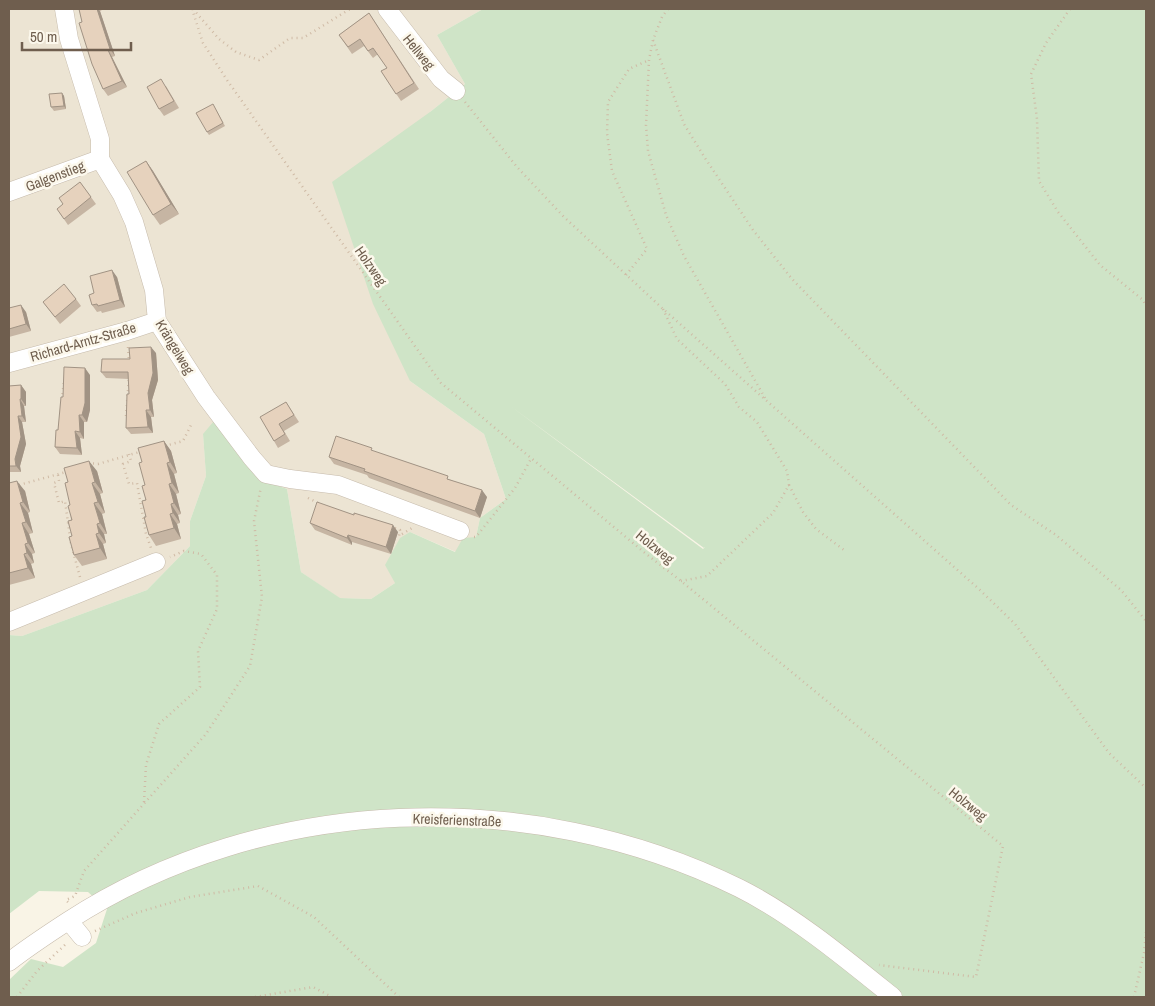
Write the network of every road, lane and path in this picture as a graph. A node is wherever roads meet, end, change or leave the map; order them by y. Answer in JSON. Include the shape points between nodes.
{"nodes":[{"id":1,"x":64,"y":9,"type":"edge"},
{"id":2,"x":192,"y":9,"type":"edge"},
{"id":3,"x":350,"y":9,"type":"edge"},
{"id":4,"x":386,"y":9,"type":"edge"},
{"id":5,"x":668,"y":9,"type":"edge"},
{"id":6,"x":1070,"y":9,"type":"edge"},
{"id":7,"x":653,"y":40,"type":"junction"},
{"id":8,"x":649,"y":60,"type":"junction"},
{"id":9,"x":456,"y":91,"type":"joint"},
{"id":10,"x":100,"y":159,"type":"junction"},
{"id":11,"x":9,"y":192,"type":"edge"},
{"id":12,"x":626,"y":275,"type":"junction"},
{"id":13,"x":1146,"y":306,"type":"edge"},
{"id":14,"x":662,"y":308,"type":"junction"},
{"id":15,"x":157,"y":321,"type":"junction"},
{"id":16,"x":127,"y":330,"type":"junction"},
{"id":17,"x":65,"y":348,"type":"junction"},
{"id":18,"x":9,"y":363,"type":"edge"},
{"id":19,"x":130,"y":365,"type":"edge"},
{"id":20,"x":129,"y":374,"type":"edge"},
{"id":21,"x":767,"y":401,"type":"junction"},
{"id":22,"x":61,"y":408,"type":"edge"},
{"id":23,"x":126,"y":416,"type":"edge"},
{"id":24,"x":191,"y":425,"type":"dead end"},
{"id":25,"x":164,"y":446,"type":"edge"},
{"id":26,"x":147,"y":450,"type":"edge"},
{"id":27,"x":129,"y":454,"type":"junction"},
{"id":28,"x":532,"y":457,"type":"junction"},
{"id":29,"x":81,"y":466,"type":"edge"},
{"id":30,"x":74,"y":469,"type":"edge"},
{"id":31,"x":266,"y":474,"type":"junction"},
{"id":32,"x":58,"y":476,"type":"junction"},
{"id":33,"x":789,"y":485,"type":"junction"},
{"id":34,"x":17,"y":486,"type":"edge"},
{"id":35,"x":307,"y":497,"type":"dead end"},
{"id":36,"x":323,"y":506,"type":"edge"},
{"id":37,"x":392,"y":528,"type":"edge"},
{"id":38,"x":460,"y":531,"type":"joint"},
{"id":39,"x":399,"y":536,"type":"dead end"},
{"id":40,"x":844,"y":550,"type":"dead end"},
{"id":41,"x":156,"y":562,"type":"junction"},
{"id":42,"x":681,"y":581,"type":"junction"},
{"id":43,"x":84,"y":591,"type":"junction"},
{"id":44,"x":1146,"y":621,"type":"edge"},
{"id":45,"x":9,"y":622,"type":"edge"},
{"id":46,"x":1146,"y":788,"type":"edge"},
{"id":47,"x":144,"y":804,"type":"junction"},
{"id":48,"x":75,"y":917,"type":"junction"},
{"id":49,"x":1146,"y":932,"type":"edge"},
{"id":50,"x":82,"y":937,"type":"junction"},
{"id":51,"x":9,"y":962,"type":"edge"},
{"id":52,"x":879,"y":965,"type":"dead end"},
{"id":53,"x":18,"y":997,"type":"edge"},
{"id":54,"x":255,"y":997,"type":"edge"},
{"id":55,"x":332,"y":997,"type":"edge"},
{"id":56,"x":399,"y":997,"type":"edge"},
{"id":57,"x":893,"y":997,"type":"edge"},
{"id":58,"x":1134,"y":997,"type":"edge"}],
"edges":[{"from":1,"to":10,"type":"street","name":"Krängelweg","via":[[68,40],[100,139]]},
{"from":2,"to":3,"type":"path","via":[[230,48],[259,60],[290,38],[304,38]]},
{"from":2,"to":28,"type":"path","name":"Holzweg","via":[[203,43],[227,80],[441,383]]},
{"from":4,"to":9,"type":"street","name":"Hellweg","via":[[441,79]]},
{"from":5,"to":7,"type":"path"},
{"from":6,"to":13,"type":"path","via":[[1046,43],[1031,74],[1037,119],[1039,181],[1058,212],[1100,266],[1143,300]]},
{"from":7,"to":8,"type":"path"},
{"from":7,"to":44,"type":"path","via":[[684,124],[753,230],[792,279],[1011,505],[1056,535],[1121,590]]},
{"from":8,"to":12,"type":"path","via":[[630,69],[608,102],[606,133],[612,170],[646,249]]},
{"from":8,"to":21,"type":"path","via":[[648,151],[666,215],[684,256]]},
{"from":9,"to":12,"type":"path","via":[[517,167]]},
{"from":10,"to":11,"type":"street","name":"Galgenstieg"},
{"from":10,"to":15,"type":"street","name":"Krängelweg","via":[[134,222],[154,290]]},
{"from":12,"to":14,"type":"path"},
{"from":14,"to":21,"type":"path"},
{"from":14,"to":33,"type":"path","via":[[677,339],[725,384],[739,407],[757,422],[787,471]]},
{"from":15,"to":16,"type":"street","name":"Richard-Arntz-Straße"},
{"from":15,"to":31,"type":"street","name":"Krängelweg","via":[[206,397]]},
{"from":16,"to":17,"type":"street","name":"Richard-Arntz-Straße"},
{"from":16,"to":19,"type":"path"},
{"from":17,"to":18,"type":"street","name":"Richard-Arntz-Straße"},
{"from":17,"to":22,"type":"path"},
{"from":20,"to":23,"type":"path"},
{"from":21,"to":46,"type":"path","via":[[1015,624],[1109,753]]},
{"from":24,"to":25,"type":"path","via":[[183,441]]},
{"from":26,"to":27,"type":"path"},
{"from":27,"to":29,"type":"path"},
{"from":27,"to":41,"type":"path","via":[[131,461],[123,464],[129,484],[137,483],[146,534]]},
{"from":28,"to":38,"type":"path","via":[[515,488],[476,538]]},
{"from":28,"to":42,"type":"path","name":"Holzweg"},
{"from":30,"to":32,"type":"path"},
{"from":31,"to":38,"type":"street","via":[[338,485]]},
{"from":31,"to":47,"type":"path","via":[[254,521],[262,597],[250,666],[206,734]]},
{"from":32,"to":34,"type":"path"},
{"from":32,"to":43,"type":"path","via":[[60,481],[54,483],[59,503],[64,502]]},
{"from":33,"to":40,"type":"path","via":[[816,529]]},
{"from":33,"to":42,"type":"path","via":[[773,513],[708,576]]},
{"from":35,"to":36,"type":"path"},
{"from":37,"to":39,"type":"path","via":[[400,530]]},
{"from":41,"to":43,"type":"street"},
{"from":41,"to":47,"type":"path","via":[[184,551],[200,554],[217,574],[217,609],[198,651],[200,687],[159,724],[146,765]]},
{"from":42,"to":52,"type":"path","name":"Holzweg","via":[[1003,846],[976,977]]},
{"from":43,"to":45,"type":"street"},
{"from":47,"to":48,"type":"path","via":[[84,871],[75,896],[66,900]]},
{"from":48,"to":50,"type":"street"},
{"from":48,"to":51,"type":"street","name":"Kreisferienstraße"},
{"from":48,"to":57,"type":"street","name":"Kreisferienstraße","via":[[135,883],[188,860],[306,827],[361,820],[489,819],[589,835],[690,866],[741,889],[786,916],[850,961]]},
{"from":49,"to":58,"type":"path"},
{"from":50,"to":53,"type":"path","via":[[67,943],[37,971]]},
{"from":50,"to":56,"type":"path","via":[[136,913],[190,897],[258,886],[314,917]]},
{"from":54,"to":55,"type":"path","via":[[312,987]]}]}
